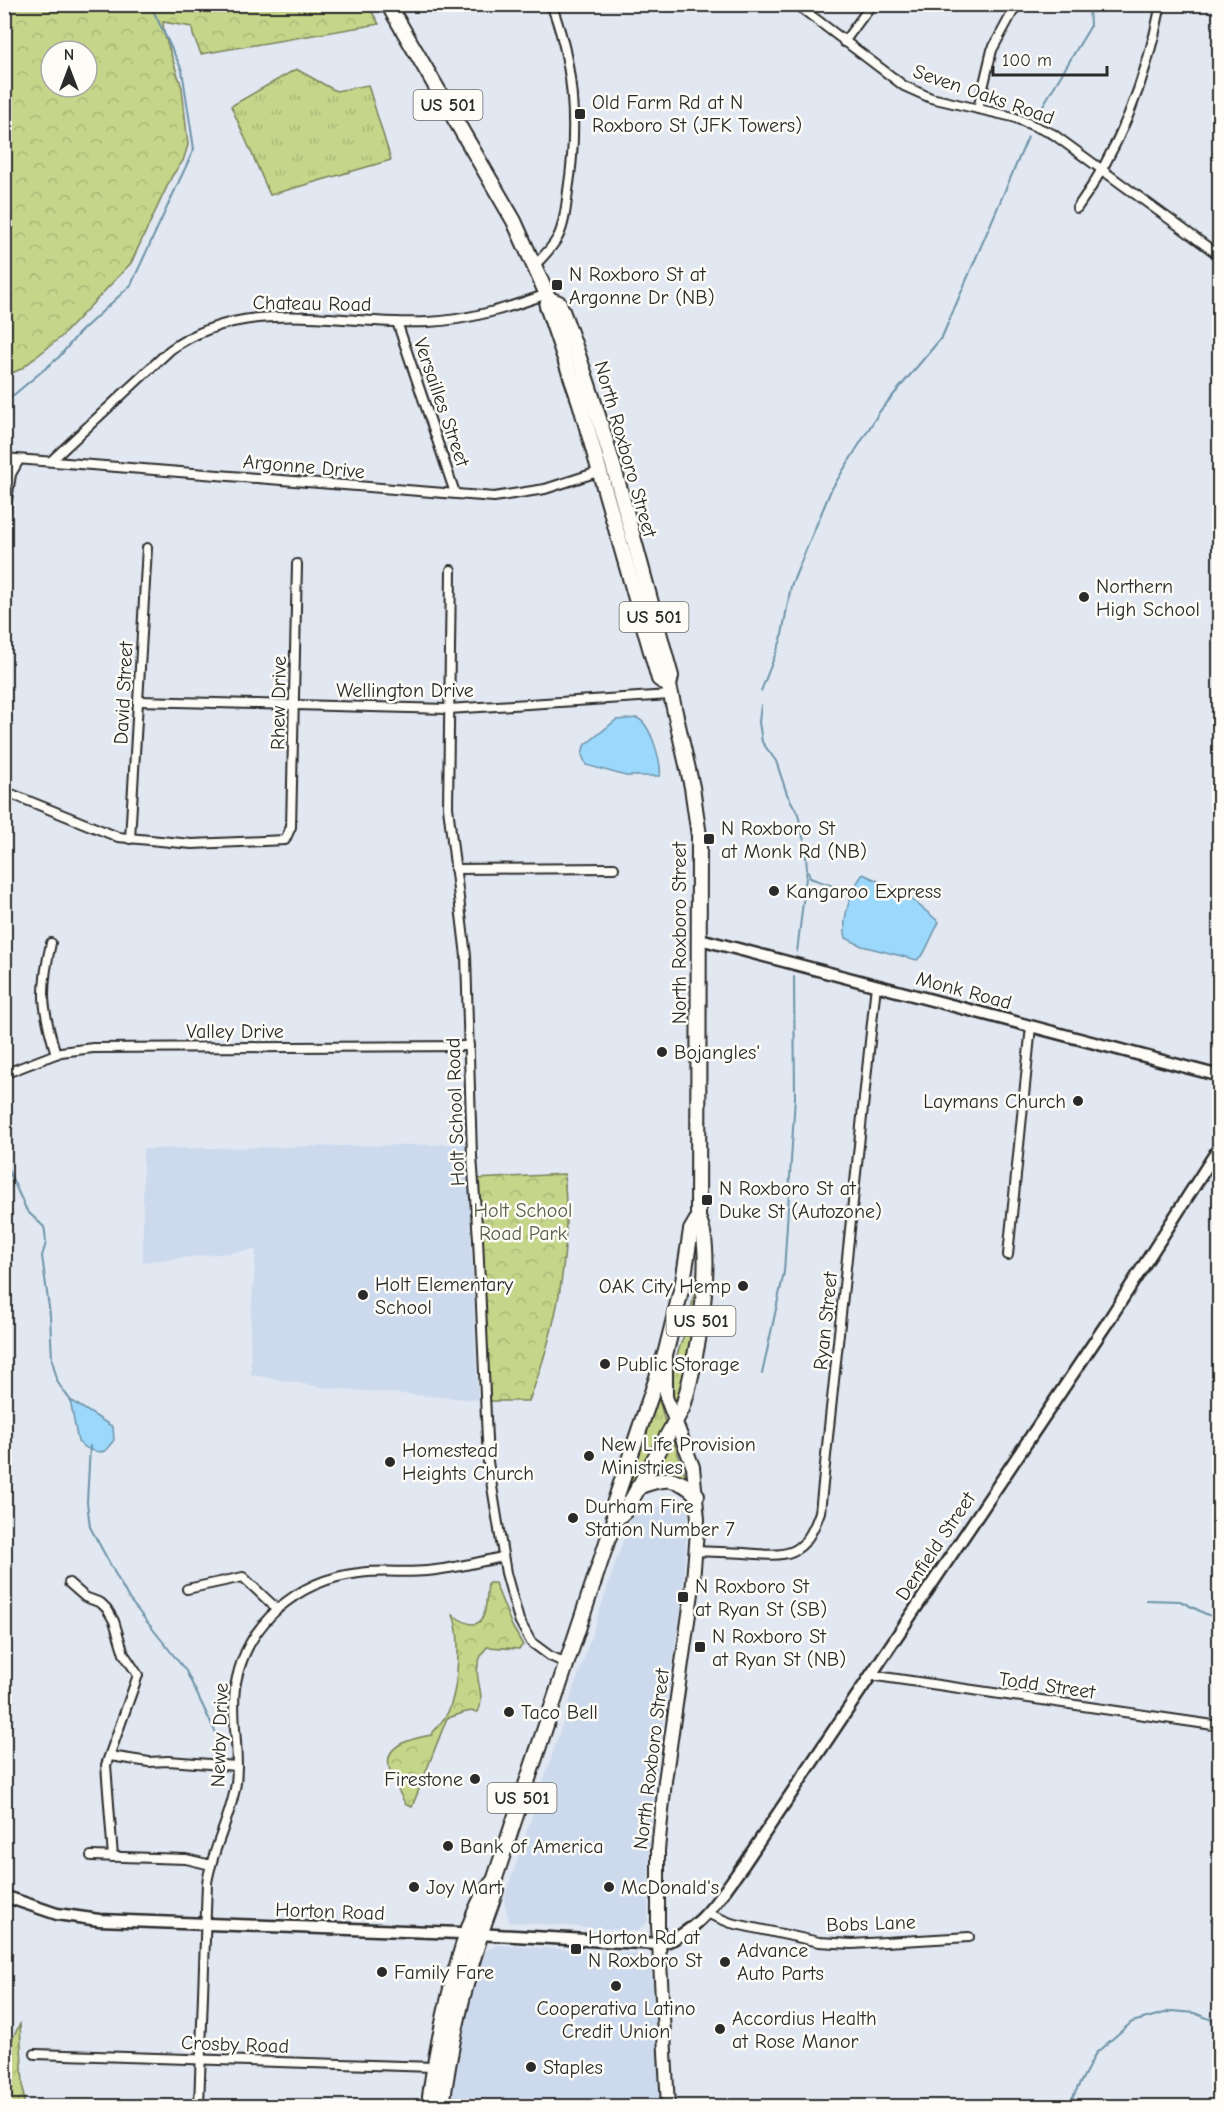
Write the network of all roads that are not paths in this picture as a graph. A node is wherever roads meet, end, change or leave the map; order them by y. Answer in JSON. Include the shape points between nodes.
{"nodes":[{"id":1,"x":388,"y":4,"type":"edge"},
{"id":2,"x":551,"y":4,"type":"edge"},
{"id":3,"x":796,"y":4,"type":"edge"},
{"id":4,"x":872,"y":4,"type":"edge"},
{"id":5,"x":1017,"y":4,"type":"edge"},
{"id":6,"x":1161,"y":4,"type":"edge"},
{"id":7,"x":844,"y":42,"type":"junction"},
{"id":8,"x":978,"y":110,"type":"junction"},
{"id":9,"x":1104,"y":170,"type":"junction"},
{"id":10,"x":1077,"y":208,"type":"dead end"},
{"id":11,"x":1220,"y":256,"type":"edge"},
{"id":12,"x":535,"y":265,"type":"junction"},
{"id":13,"x":548,"y":296,"type":"junction"},
{"id":14,"x":397,"y":322,"type":"junction"},
{"id":15,"x":580,"y":403,"type":"junction"},
{"id":16,"x":4,"y":458,"type":"edge"},
{"id":17,"x":19,"y":460,"type":"junction"},
{"id":18,"x":51,"y":461,"type":"junction"},
{"id":19,"x":613,"y":465,"type":"junction"},
{"id":20,"x":598,"y":472,"type":"junction"},
{"id":21,"x":455,"y":493,"type":"junction"},
{"id":22,"x":4,"y":520,"type":"edge"},
{"id":23,"x":632,"y":537,"type":"junction"},
{"id":24,"x":147,"y":548,"type":"dead end"},
{"id":25,"x":297,"y":564,"type":"dead end"},
{"id":26,"x":451,"y":570,"type":"dead end"},
{"id":27,"x":670,"y":691,"type":"junction"},
{"id":28,"x":140,"y":701,"type":"junction"},
{"id":29,"x":294,"y":706,"type":"junction"},
{"id":30,"x":448,"y":709,"type":"junction"},
{"id":31,"x":4,"y":791,"type":"edge"},
{"id":32,"x":130,"y":839,"type":"junction"},
{"id":33,"x":614,"y":868,"type":"dead end"},
{"id":34,"x":455,"y":869,"type":"junction"},
{"id":35,"x":700,"y":939,"type":"junction"},
{"id":36,"x":51,"y":944,"type":"dead end"},
{"id":37,"x":876,"y":985,"type":"junction"},
{"id":38,"x":1031,"y":1026,"type":"junction"},
{"id":39,"x":469,"y":1046,"type":"junction"},
{"id":40,"x":56,"y":1054,"type":"junction"},
{"id":41,"x":4,"y":1074,"type":"edge"},
{"id":42,"x":1220,"y":1076,"type":"edge"},
{"id":43,"x":1220,"y":1146,"type":"edge"},
{"id":44,"x":698,"y":1218,"type":"junction"},
{"id":45,"x":1008,"y":1255,"type":"dead end"},
{"id":46,"x":666,"y":1351,"type":"junction"},
{"id":47,"x":675,"y":1421,"type":"junction"},
{"id":48,"x":638,"y":1486,"type":"junction"},
{"id":49,"x":697,"y":1495,"type":"junction"},
{"id":50,"x":615,"y":1520,"type":"junction"},
{"id":51,"x":696,"y":1551,"type":"junction"},
{"id":52,"x":503,"y":1557,"type":"junction"},
{"id":53,"x":69,"y":1583,"type":"dead end"},
{"id":54,"x":187,"y":1589,"type":"dead end"},
{"id":55,"x":277,"y":1609,"type":"junction"},
{"id":56,"x":566,"y":1663,"type":"junction"},
{"id":57,"x":870,"y":1674,"type":"junction"},
{"id":58,"x":1220,"y":1726,"type":"edge"},
{"id":59,"x":110,"y":1756,"type":"junction"},
{"id":60,"x":237,"y":1766,"type":"junction"},
{"id":61,"x":91,"y":1856,"type":"dead end"},
{"id":62,"x":113,"y":1857,"type":"junction"},
{"id":63,"x":211,"y":1865,"type":"junction"},
{"id":64,"x":4,"y":1896,"type":"edge"},
{"id":65,"x":706,"y":1913,"type":"junction"},
{"id":66,"x":205,"y":1925,"type":"junction"},
{"id":67,"x":474,"y":1934,"type":"junction"},
{"id":68,"x":969,"y":1937,"type":"dead end"},
{"id":69,"x":659,"y":1944,"type":"junction"},
{"id":70,"x":34,"y":2054,"type":"dead end"},
{"id":71,"x":201,"y":2060,"type":"junction"},
{"id":72,"x":434,"y":2067,"type":"junction"},
{"id":73,"x":199,"y":2106,"type":"edge"},
{"id":74,"x":429,"y":2106,"type":"edge"},
{"id":75,"x":442,"y":2106,"type":"edge"},
{"id":76,"x":668,"y":2106,"type":"edge"}],
"edges":[{"from":1,"to":12,"type":"highway","name":"North Roxboro Street","number":"US 501","via":[[486,171]]},
{"from":2,"to":12,"type":"street","via":[[571,74],[573,140],[561,229]]},
{"from":3,"to":7,"type":"street","name":"Seven Oaks Road"},
{"from":4,"to":7,"type":"street"},
{"from":5,"to":8,"type":"street","via":[[992,50]]},
{"from":6,"to":9,"type":"street","via":[[1148,59]]},
{"from":7,"to":8,"type":"street","name":"Seven Oaks Road","via":[[911,89]]},
{"from":8,"to":9,"type":"street","name":"Seven Oaks Road","via":[[1013,117],[1043,129]]},
{"from":9,"to":10,"type":"street"},
{"from":9,"to":11,"type":"street","name":"Seven Oaks Road"},
{"from":12,"to":13,"type":"highway","name":"North Roxboro Street","number":"US 501"},
{"from":13,"to":14,"type":"street","name":"Chateau Road","via":[[481,315]]},
{"from":13,"to":15,"type":"highway","name":"North Roxboro Street","number":"US 501","via":[[547,306]]},
{"from":13,"to":19,"type":"highway","name":"North Roxboro Street","number":"US 501","via":[[559,303],[570,330]]},
{"from":14,"to":18,"type":"street","name":"Chateau Road","via":[[285,316],[247,318],[202,330],[151,366]]},
{"from":14,"to":21,"type":"street","name":"Versailles Street"},
{"from":15,"to":19,"type":"highway","via":[[589,415],[603,458]]},
{"from":15,"to":20,"type":"highway","name":"North Roxboro Street","number":"US 501"},
{"from":16,"to":17,"type":"street","name":"Argonne Drive"},
{"from":17,"to":18,"type":"street","name":"Argonne Drive"},
{"from":17,"to":22,"type":"street","via":[[10,474]]},
{"from":18,"to":21,"type":"street","name":"Argonne Drive"},
{"from":19,"to":23,"type":"highway","name":"North Roxboro Street","number":"US 501"},
{"from":20,"to":21,"type":"street","name":"Argonne Drive","via":[[515,496]]},
{"from":20,"to":23,"type":"highway","via":[[607,475],[624,533]]},
{"from":20,"to":27,"type":"highway","name":"North Roxboro Street","number":"US 501","via":[[660,679]]},
{"from":23,"to":27,"type":"highway","name":"North Roxboro Street","number":"US 501","via":[[671,676]]},
{"from":24,"to":28,"type":"street","name":"David Street"},
{"from":25,"to":29,"type":"street","name":"Rhew Drive"},
{"from":26,"to":30,"type":"street","name":"Holt School Road"},
{"from":27,"to":30,"type":"street","name":"Wellington Drive"},
{"from":27,"to":35,"type":"highway","name":"North Roxboro Street","number":"US 501","via":[[697,819]]},
{"from":28,"to":29,"type":"street","name":"Wellington Drive"},
{"from":28,"to":32,"type":"street","name":"David Street"},
{"from":29,"to":30,"type":"street","name":"Wellington Drive"},
{"from":29,"to":32,"type":"street","name":"Rhew Drive","via":[[291,827],[285,840],[192,844]]},
{"from":30,"to":34,"type":"street","name":"Holt School Road","via":[[448,807]]},
{"from":31,"to":32,"type":"street","via":[[94,829]]},
{"from":33,"to":34,"type":"street"},
{"from":34,"to":39,"type":"street","name":"Holt School Road","via":[[466,956]]},
{"from":35,"to":37,"type":"street","name":"Monk Road"},
{"from":35,"to":44,"type":"highway","name":"North Roxboro Street","number":"US 501"},
{"from":36,"to":40,"type":"street","via":[[43,996]]},
{"from":37,"to":38,"type":"street","name":"Monk Road"},
{"from":37,"to":51,"type":"street","name":"Ryan Street","via":[[820,1512],[811,1536],[789,1554]]},
{"from":38,"to":42,"type":"street","name":"Monk Road"},
{"from":38,"to":45,"type":"street"},
{"from":39,"to":40,"type":"street","name":"Valley Drive","via":[[93,1048]]},
{"from":39,"to":52,"type":"street","name":"Holt School Road","via":[[486,1439]]},
{"from":40,"to":41,"type":"street","name":"Valley Drive"},
{"from":43,"to":57,"type":"street","name":"Denfield Street","via":[[1113,1314]]},
{"from":44,"to":46,"type":"highway","name":"North Roxboro Street","number":"US 501","via":[[691,1230]]},
{"from":44,"to":47,"type":"highway","name":"North Roxboro Street","number":"US 501","via":[[704,1230],[700,1335],[687,1395]]},
{"from":46,"to":47,"type":"main road","name":"North Roxboro Street","via":[[666,1397]]},
{"from":46,"to":50,"type":"highway","number":"US 501","via":[[613,1507]]},
{"from":47,"to":48,"type":"highway","number":"US 501"},
{"from":47,"to":49,"type":"main road","name":"North Roxboro Street","via":[[690,1456]]},
{"from":48,"to":49,"type":"highway","via":[[670,1478],[683,1482]]},
{"from":48,"to":50,"type":"highway","number":"US 501","via":[[626,1510]]},
{"from":49,"to":51,"type":"main road","name":"North Roxboro Street"},
{"from":50,"to":56,"type":"highway","number":"US 501"},
{"from":51,"to":69,"type":"main road","name":"North Roxboro Street","via":[[660,1819]]},
{"from":52,"to":55,"type":"street","name":"Newby Drive","via":[[429,1571],[340,1576],[297,1593]]},
{"from":52,"to":56,"type":"street","name":"Holt School Road","via":[[512,1598],[528,1637],[541,1650]]},
{"from":53,"to":59,"type":"street","via":[[107,1609],[124,1654],[138,1675]]},
{"from":54,"to":55,"type":"street","via":[[243,1576]]},
{"from":55,"to":60,"type":"street","name":"Newby Drive","via":[[253,1639],[239,1671],[234,1707]]},
{"from":56,"to":67,"type":"highway","number":"US 501","via":[[494,1881],[486,1888]]},
{"from":57,"to":58,"type":"street","name":"Todd Street"},
{"from":57,"to":65,"type":"street","name":"Denfield Street","via":[[744,1864]]},
{"from":59,"to":60,"type":"street"},
{"from":59,"to":62,"type":"street","via":[[105,1770]]},
{"from":60,"to":63,"type":"street","name":"Newby Drive","via":[[233,1800]]},
{"from":61,"to":62,"type":"street"},
{"from":62,"to":63,"type":"street","via":[[186,1859]]},
{"from":63,"to":66,"type":"street","name":"Newby Drive"},
{"from":64,"to":66,"type":"street","name":"Horton Road","via":[[76,1918]]},
{"from":65,"to":68,"type":"street","name":"Bobs Lane","via":[[740,1926],[819,1942],[852,1944]]},
{"from":65,"to":69,"type":"street","name":"Denfield Street","via":[[685,1933]]},
{"from":66,"to":67,"type":"street","name":"Horton Road"},
{"from":66,"to":71,"type":"street","name":"Newby Drive"},
{"from":67,"to":69,"type":"street","name":"Horton Road"},
{"from":67,"to":72,"type":"highway","number":"US 501","via":[[440,2030]]},
{"from":67,"to":75,"type":"highway","number":"US 501","via":[[449,2051]]},
{"from":69,"to":76,"type":"main road","name":"North Roxboro Street"},
{"from":70,"to":71,"type":"street","name":"Crosby Road"},
{"from":71,"to":72,"type":"street","name":"Crosby Road"},
{"from":71,"to":73,"type":"street","name":"Newby Drive"},
{"from":72,"to":74,"type":"highway","number":"US 501"}]}
